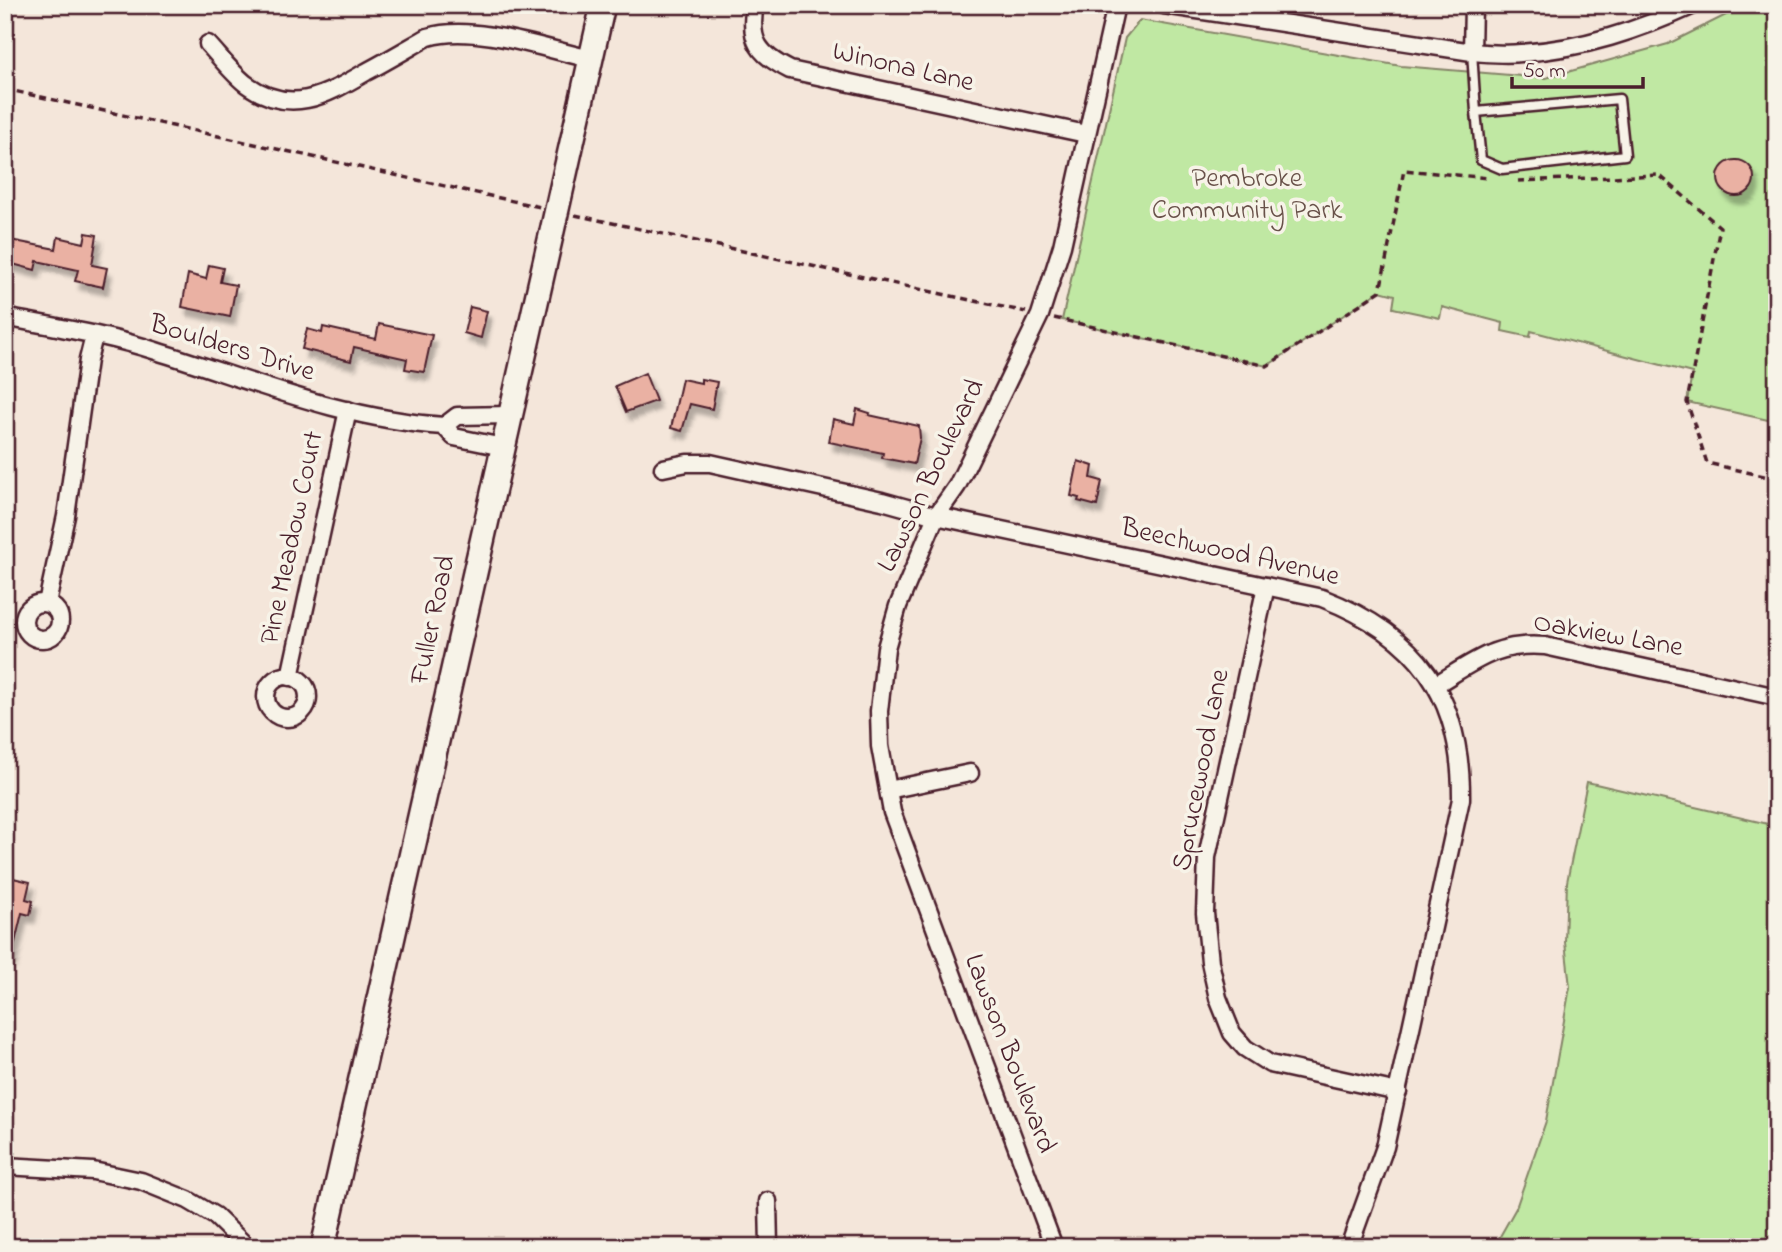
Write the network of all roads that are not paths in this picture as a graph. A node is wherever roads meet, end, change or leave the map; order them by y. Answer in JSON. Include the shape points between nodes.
{"nodes":[{"id":1,"x":604,"y":5,"type":"edge"},
{"id":2,"x":755,"y":5,"type":"edge"},
{"id":3,"x":1116,"y":5,"type":"edge"},
{"id":4,"x":1164,"y":5,"type":"edge"},
{"id":5,"x":1473,"y":5,"type":"edge"},
{"id":6,"x":1694,"y":5,"type":"edge"},
{"id":7,"x":1268,"y":13,"type":"edge"},
{"id":8,"x":208,"y":44,"type":"dead end"},
{"id":9,"x":1472,"y":52,"type":"junction"},
{"id":10,"x":591,"y":59,"type":"junction"},
{"id":11,"x":1476,"y":112,"type":"junction"},
{"id":12,"x":1086,"y":134,"type":"junction"},
{"id":13,"x":5,"y":317,"type":"edge"},
{"id":14,"x":94,"y":336,"type":"junction"},
{"id":15,"x":348,"y":410,"type":"junction"},
{"id":16,"x":510,"y":415,"type":"junction"},
{"id":17,"x":443,"y":426,"type":"junction"},
{"id":18,"x":503,"y":447,"type":"junction"},
{"id":19,"x":663,"y":468,"type":"dead end"},
{"id":20,"x":936,"y":516,"type":"junction"},
{"id":21,"x":1266,"y":586,"type":"junction"},
{"id":22,"x":47,"y":603,"type":"dead end"},
{"id":23,"x":290,"y":677,"type":"dead end"},
{"id":24,"x":1437,"y":684,"type":"junction"},
{"id":25,"x":1777,"y":697,"type":"edge"},
{"id":26,"x":970,"y":773,"type":"dead end"},
{"id":27,"x":888,"y":790,"type":"junction"},
{"id":28,"x":1398,"y":1092,"type":"junction"},
{"id":29,"x":5,"y":1166,"type":"edge"},
{"id":30,"x":768,"y":1201,"type":"dead end"},
{"id":31,"x":247,"y":1247,"type":"edge"},
{"id":32,"x":323,"y":1247,"type":"edge"},
{"id":33,"x":769,"y":1247,"type":"edge"},
{"id":34,"x":1054,"y":1247,"type":"edge"},
{"id":35,"x":1349,"y":1247,"type":"edge"}],
"edges":[{"from":1,"to":10,"type":"street","name":"Fuller Road"},
{"from":2,"to":12,"type":"street","name":"Winona Lane","via":[[753,37],[762,54],[790,70]]},
{"from":3,"to":12,"type":"street","name":"Lawson Boulevard"},
{"from":4,"to":7,"type":"street"},
{"from":5,"to":9,"type":"street"},
{"from":6,"to":9,"type":"street","via":[[1640,29],[1577,46],[1521,54]]},
{"from":7,"to":9,"type":"street"},
{"from":8,"to":10,"type":"street","via":[[243,82],[258,92],[289,101],[329,94],[442,33],[483,35]]},
{"from":9,"to":11,"type":"lane"},
{"from":10,"to":16,"type":"street","name":"Fuller Road"},
{"from":11,"to":11,"type":"lane","via":[[1619,99],[1625,155],[1502,169],[1480,160]]},
{"from":12,"to":20,"type":"street","name":"Lawson Boulevard","via":[[1062,246],[1040,315],[957,486]]},
{"from":13,"to":14,"type":"street","name":"Boulders Drive"},
{"from":14,"to":15,"type":"street","name":"Boulders Drive"},
{"from":14,"to":22,"type":"street","via":[[66,516]]},
{"from":15,"to":17,"type":"street","name":"Boulders Drive"},
{"from":15,"to":23,"type":"street","name":"Pine Meadow Court"},
{"from":16,"to":17,"type":"street","name":"Boulders Drive","via":[[457,416]]},
{"from":16,"to":18,"type":"street","name":"Fuller Road"},
{"from":17,"to":18,"type":"street","name":"Boulders Drive","via":[[454,437]]},
{"from":18,"to":32,"type":"street","name":"Fuller Road"},
{"from":19,"to":20,"type":"street","name":"Beechwood Avenue","via":[[710,463]]},
{"from":20,"to":21,"type":"street","name":"Beechwood Avenue"},
{"from":20,"to":27,"type":"street","name":"Lawson Boulevard","via":[[898,606],[887,649],[879,711]]},
{"from":21,"to":24,"type":"street","name":"Beechwood Avenue","via":[[1322,598],[1366,618],[1385,629]]},
{"from":21,"to":28,"type":"street","name":"Sprucewood Lane","via":[[1208,857],[1205,913],[1218,998],[1232,1033],[1270,1064]]},
{"from":24,"to":25,"type":"street","name":"Oakview Lane","via":[[1488,653],[1522,644]]},
{"from":24,"to":28,"type":"street","name":"Beechwood Avenue","via":[[1459,753],[1461,799]]},
{"from":26,"to":27,"type":"street"},
{"from":27,"to":34,"type":"street","name":"Lawson Boulevard","via":[[922,899]]},
{"from":28,"to":35,"type":"street","name":"Beechwood Avenue","via":[[1377,1175]]},
{"from":29,"to":31,"type":"street","via":[[93,1171],[141,1181],[206,1211]]},
{"from":30,"to":33,"type":"street"}]}
